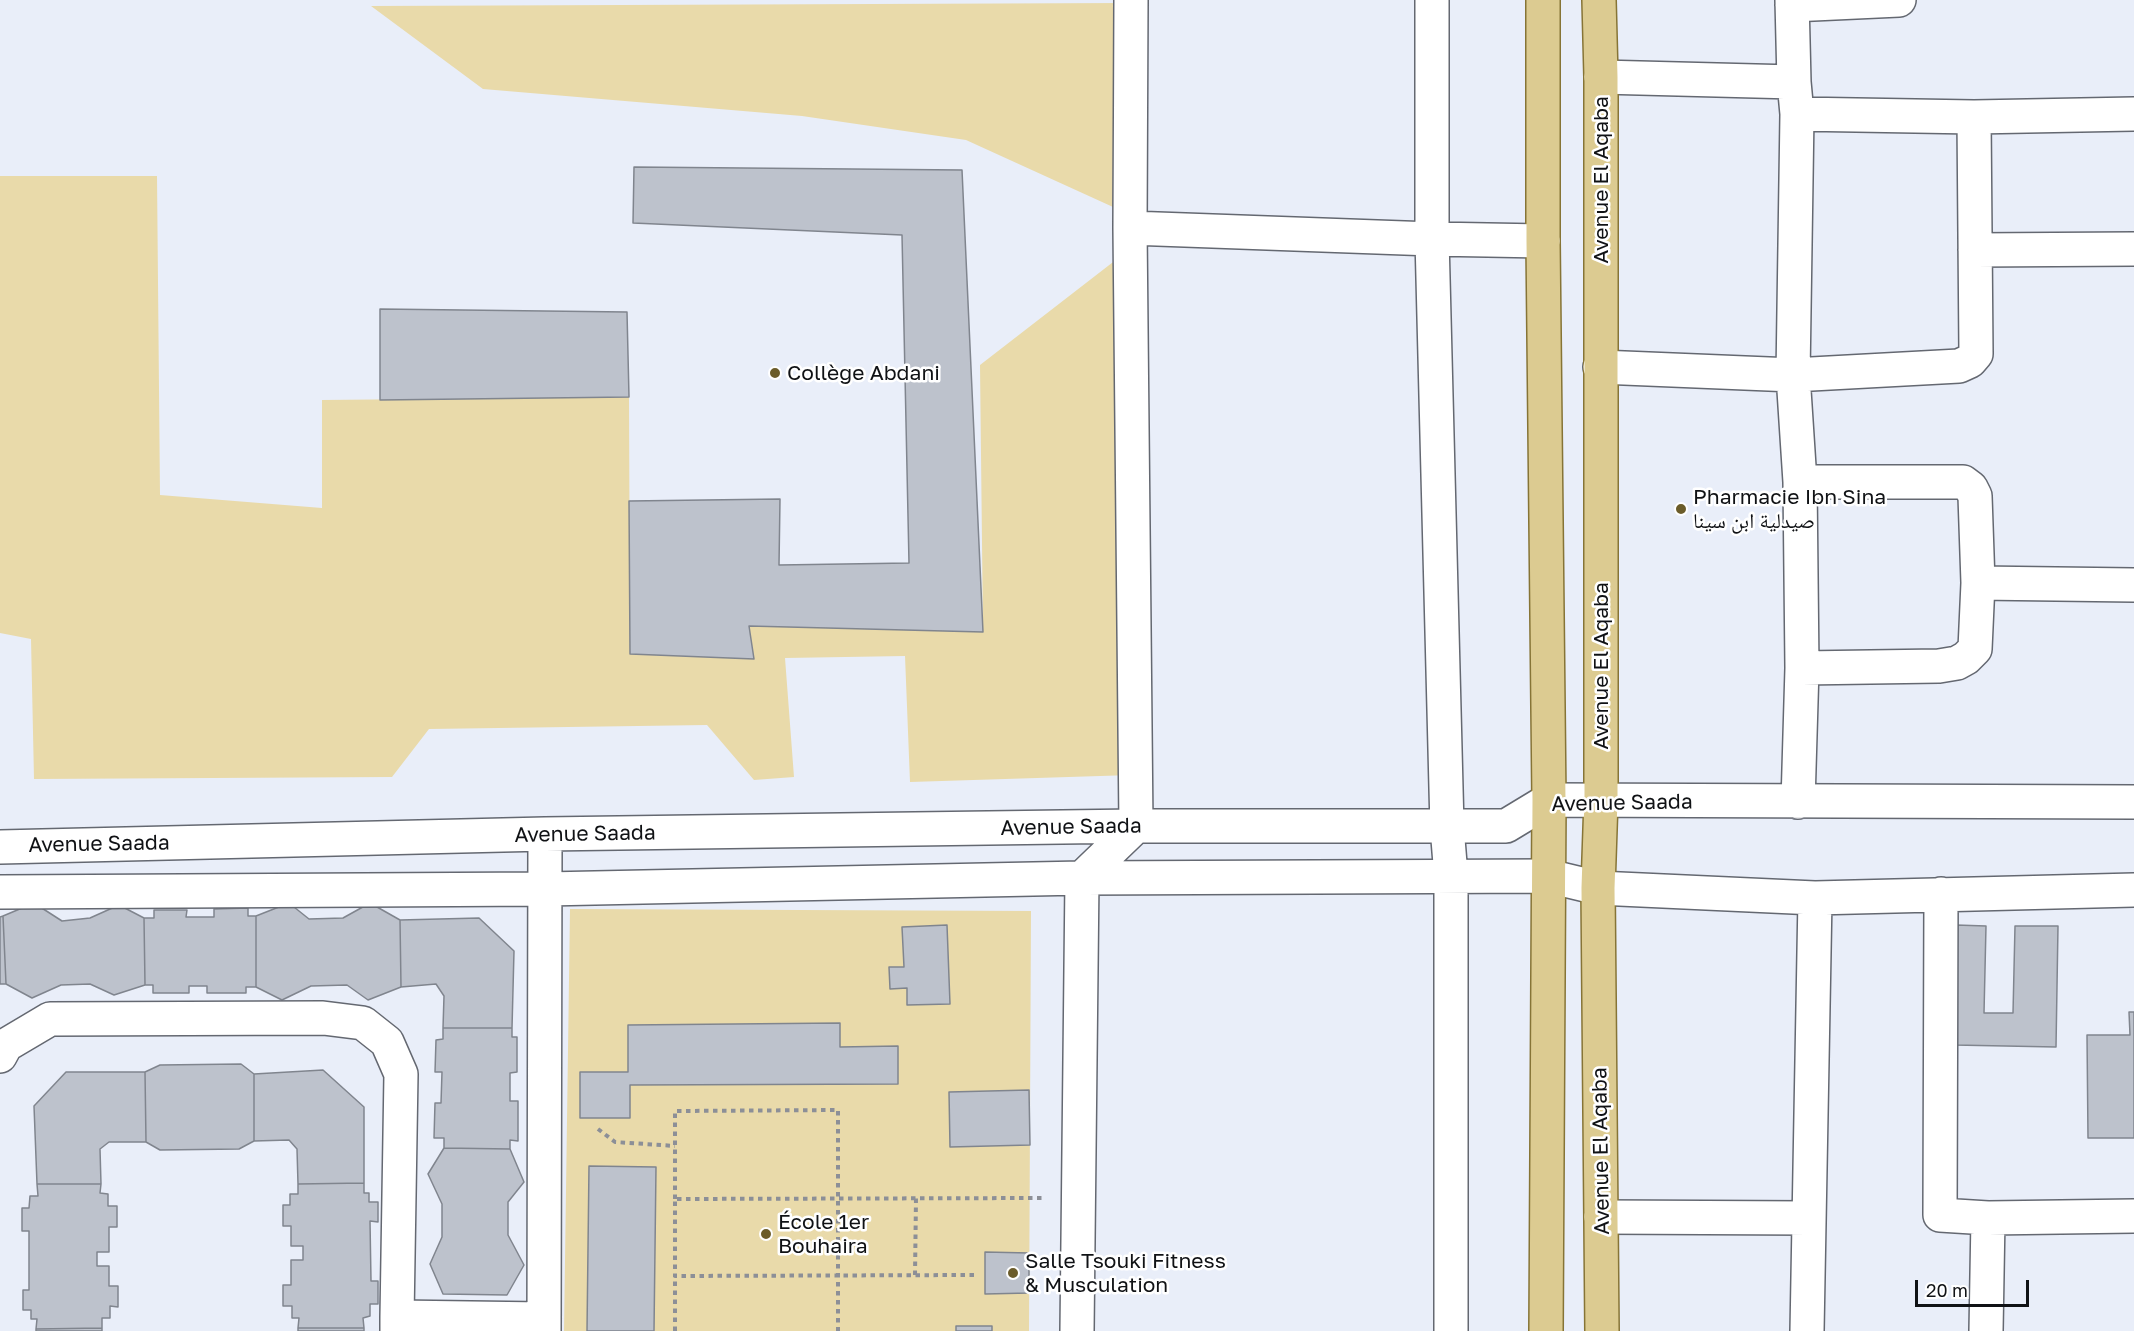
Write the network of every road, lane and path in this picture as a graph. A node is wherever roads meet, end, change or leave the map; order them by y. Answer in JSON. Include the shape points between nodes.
{"nodes":[{"id":1,"x":1131,"y":0,"type":"edge"},
{"id":2,"x":1432,"y":0,"type":"edge"},
{"id":3,"x":1544,"y":0,"type":"edge"},
{"id":4,"x":1599,"y":0,"type":"edge"},
{"id":5,"x":1899,"y":0,"type":"edge"},
{"id":6,"x":1792,"y":2,"type":"edge"},
{"id":7,"x":1601,"y":77,"type":"junction"},
{"id":8,"x":1794,"y":82,"type":"junction"},
{"id":9,"x":1797,"y":114,"type":"junction"},
{"id":10,"x":2134,"y":114,"type":"edge"},
{"id":11,"x":1974,"y":117,"type":"junction"},
{"id":12,"x":1130,"y":228,"type":"junction"},
{"id":13,"x":1432,"y":239,"type":"junction"},
{"id":14,"x":1543,"y":241,"type":"junction"},
{"id":15,"x":2134,"y":249,"type":"edge"},
{"id":16,"x":1975,"y":250,"type":"junction"},
{"id":17,"x":1600,"y":367,"type":"junction"},
{"id":18,"x":1793,"y":375,"type":"junction"},
{"id":19,"x":1800,"y":482,"type":"junction"},
{"id":20,"x":1978,"y":583,"type":"junction"},
{"id":21,"x":2134,"y":585,"type":"edge"},
{"id":22,"x":1802,"y":668,"type":"junction"},
{"id":23,"x":1549,"y":800,"type":"junction"},
{"id":24,"x":1601,"y":800,"type":"junction"},
{"id":25,"x":1797,"y":802,"type":"junction"},
{"id":26,"x":2134,"y":802,"type":"edge"},
{"id":27,"x":1136,"y":826,"type":"junction"},
{"id":28,"x":1447,"y":827,"type":"junction"},
{"id":29,"x":545,"y":834,"type":"junction"},
{"id":30,"x":0,"y":846,"type":"edge"},
{"id":31,"x":1451,"y":876,"type":"junction"},
{"id":32,"x":1548,"y":876,"type":"junction"},
{"id":33,"x":1082,"y":878,"type":"junction"},
{"id":34,"x":1598,"y":888,"type":"junction"},
{"id":35,"x":546,"y":889,"type":"junction"},
{"id":36,"x":2134,"y":890,"type":"edge"},
{"id":37,"x":0,"y":892,"type":"edge"},
{"id":38,"x":1941,"y":894,"type":"junction"},
{"id":39,"x":1815,"y":898,"type":"junction"},
{"id":40,"x":0,"y":1056,"type":"edge"},
{"id":41,"x":598,"y":1129,"type":"dead end"},
{"id":42,"x":675,"y":1146,"type":"junction"},
{"id":43,"x":838,"y":1198,"type":"junction"},
{"id":44,"x":916,"y":1198,"type":"junction"},
{"id":45,"x":1079,"y":1198,"type":"junction"},
{"id":46,"x":675,"y":1199,"type":"junction"},
{"id":47,"x":2134,"y":1216,"type":"edge"},
{"id":48,"x":1601,"y":1217,"type":"junction"},
{"id":49,"x":1809,"y":1218,"type":"junction"},
{"id":50,"x":1988,"y":1218,"type":"junction"},
{"id":51,"x":838,"y":1275,"type":"junction"},
{"id":52,"x":915,"y":1275,"type":"junction"},
{"id":53,"x":974,"y":1275,"type":"dead end"},
{"id":54,"x":675,"y":1276,"type":"junction"},
{"id":55,"x":397,"y":1324,"type":"edge"},
{"id":56,"x":544,"y":1325,"type":"edge"},
{"id":57,"x":675,"y":1331,"type":"edge"},
{"id":58,"x":838,"y":1331,"type":"edge"},
{"id":59,"x":1077,"y":1331,"type":"edge"},
{"id":60,"x":1451,"y":1331,"type":"edge"},
{"id":61,"x":1546,"y":1331,"type":"edge"},
{"id":62,"x":1602,"y":1331,"type":"edge"},
{"id":63,"x":1807,"y":1331,"type":"edge"},
{"id":64,"x":1986,"y":1331,"type":"edge"}],
"edges":[{"from":1,"to":12,"type":"street"},
{"from":2,"to":13,"type":"street"},
{"from":3,"to":14,"type":"main road"},
{"from":4,"to":7,"type":"main road","name":"Avenue El Aqaba"},
{"from":5,"to":6,"type":"street"},
{"from":6,"to":8,"type":"street"},
{"from":7,"to":8,"type":"street"},
{"from":7,"to":17,"type":"main road","name":"Avenue El Aqaba"},
{"from":8,"to":9,"type":"street"},
{"from":9,"to":11,"type":"street"},
{"from":9,"to":18,"type":"street"},
{"from":10,"to":11,"type":"street"},
{"from":11,"to":16,"type":"street"},
{"from":12,"to":13,"type":"street"},
{"from":12,"to":27,"type":"street"},
{"from":13,"to":14,"type":"street"},
{"from":13,"to":28,"type":"street"},
{"from":14,"to":23,"type":"main road"},
{"from":15,"to":16,"type":"street"},
{"from":16,"to":18,"type":"street","via":[[1976,354],[1970,362],[1959,366]]},
{"from":17,"to":18,"type":"street"},
{"from":17,"to":24,"type":"main road","name":"Avenue El Aqaba"},
{"from":18,"to":19,"type":"street"},
{"from":19,"to":20,"type":"street","via":[[1963,482],[1975,496]]},
{"from":19,"to":22,"type":"street"},
{"from":20,"to":21,"type":"street"},
{"from":20,"to":22,"type":"street","via":[[1975,649],[1957,663]]},
{"from":22,"to":25,"type":"street"},
{"from":23,"to":24,"type":"street","name":"Avenue Saada"},
{"from":23,"to":28,"type":"street","name":"Avenue Saada","via":[[1506,826]]},
{"from":23,"to":32,"type":"main road"},
{"from":24,"to":25,"type":"street","name":"Avenue Saada"},
{"from":24,"to":34,"type":"main road","name":"Avenue El Aqaba"},
{"from":25,"to":26,"type":"street","name":"Avenue Saada"},
{"from":27,"to":28,"type":"street","name":"Avenue Saada"},
{"from":27,"to":29,"type":"street","name":"Avenue Saada"},
{"from":27,"to":33,"type":"street"},
{"from":28,"to":31,"type":"street"},
{"from":29,"to":30,"type":"street","name":"Avenue Saada"},
{"from":29,"to":35,"type":"street"},
{"from":31,"to":32,"type":"street"},
{"from":31,"to":33,"type":"street"},
{"from":31,"to":60,"type":"street"},
{"from":32,"to":34,"type":"street"},
{"from":32,"to":61,"type":"main road"},
{"from":33,"to":35,"type":"street"},
{"from":33,"to":45,"type":"street"},
{"from":34,"to":39,"type":"street"},
{"from":34,"to":48,"type":"main road","name":"Avenue El Aqaba"},
{"from":35,"to":37,"type":"street"},
{"from":35,"to":56,"type":"street"},
{"from":36,"to":38,"type":"street"},
{"from":38,"to":39,"type":"street"},
{"from":38,"to":50,"type":"street","via":[[1940,1215]]},
{"from":39,"to":49,"type":"street"},
{"from":40,"to":55,"type":"street","via":[[6,1045],[50,1019],[323,1018],[363,1023],[387,1042],[401,1074]]},
{"from":41,"to":42,"type":"path","via":[[615,1142]]},
{"from":42,"to":43,"type":"path","via":[[675,1111],[838,1110]]},
{"from":42,"to":46,"type":"path"},
{"from":43,"to":44,"type":"path"},
{"from":43,"to":46,"type":"path"},
{"from":43,"to":51,"type":"path"},
{"from":44,"to":45,"type":"path"},
{"from":44,"to":52,"type":"path"},
{"from":45,"to":59,"type":"street"},
{"from":46,"to":54,"type":"path"},
{"from":47,"to":50,"type":"street"},
{"from":48,"to":49,"type":"street"},
{"from":48,"to":62,"type":"main road","name":"Avenue El Aqaba"},
{"from":49,"to":63,"type":"street"},
{"from":50,"to":64,"type":"street"},
{"from":51,"to":52,"type":"path"},
{"from":51,"to":54,"type":"path"},
{"from":51,"to":58,"type":"path"},
{"from":52,"to":53,"type":"path"},
{"from":54,"to":57,"type":"path"},
{"from":55,"to":56,"type":"street"}]}
